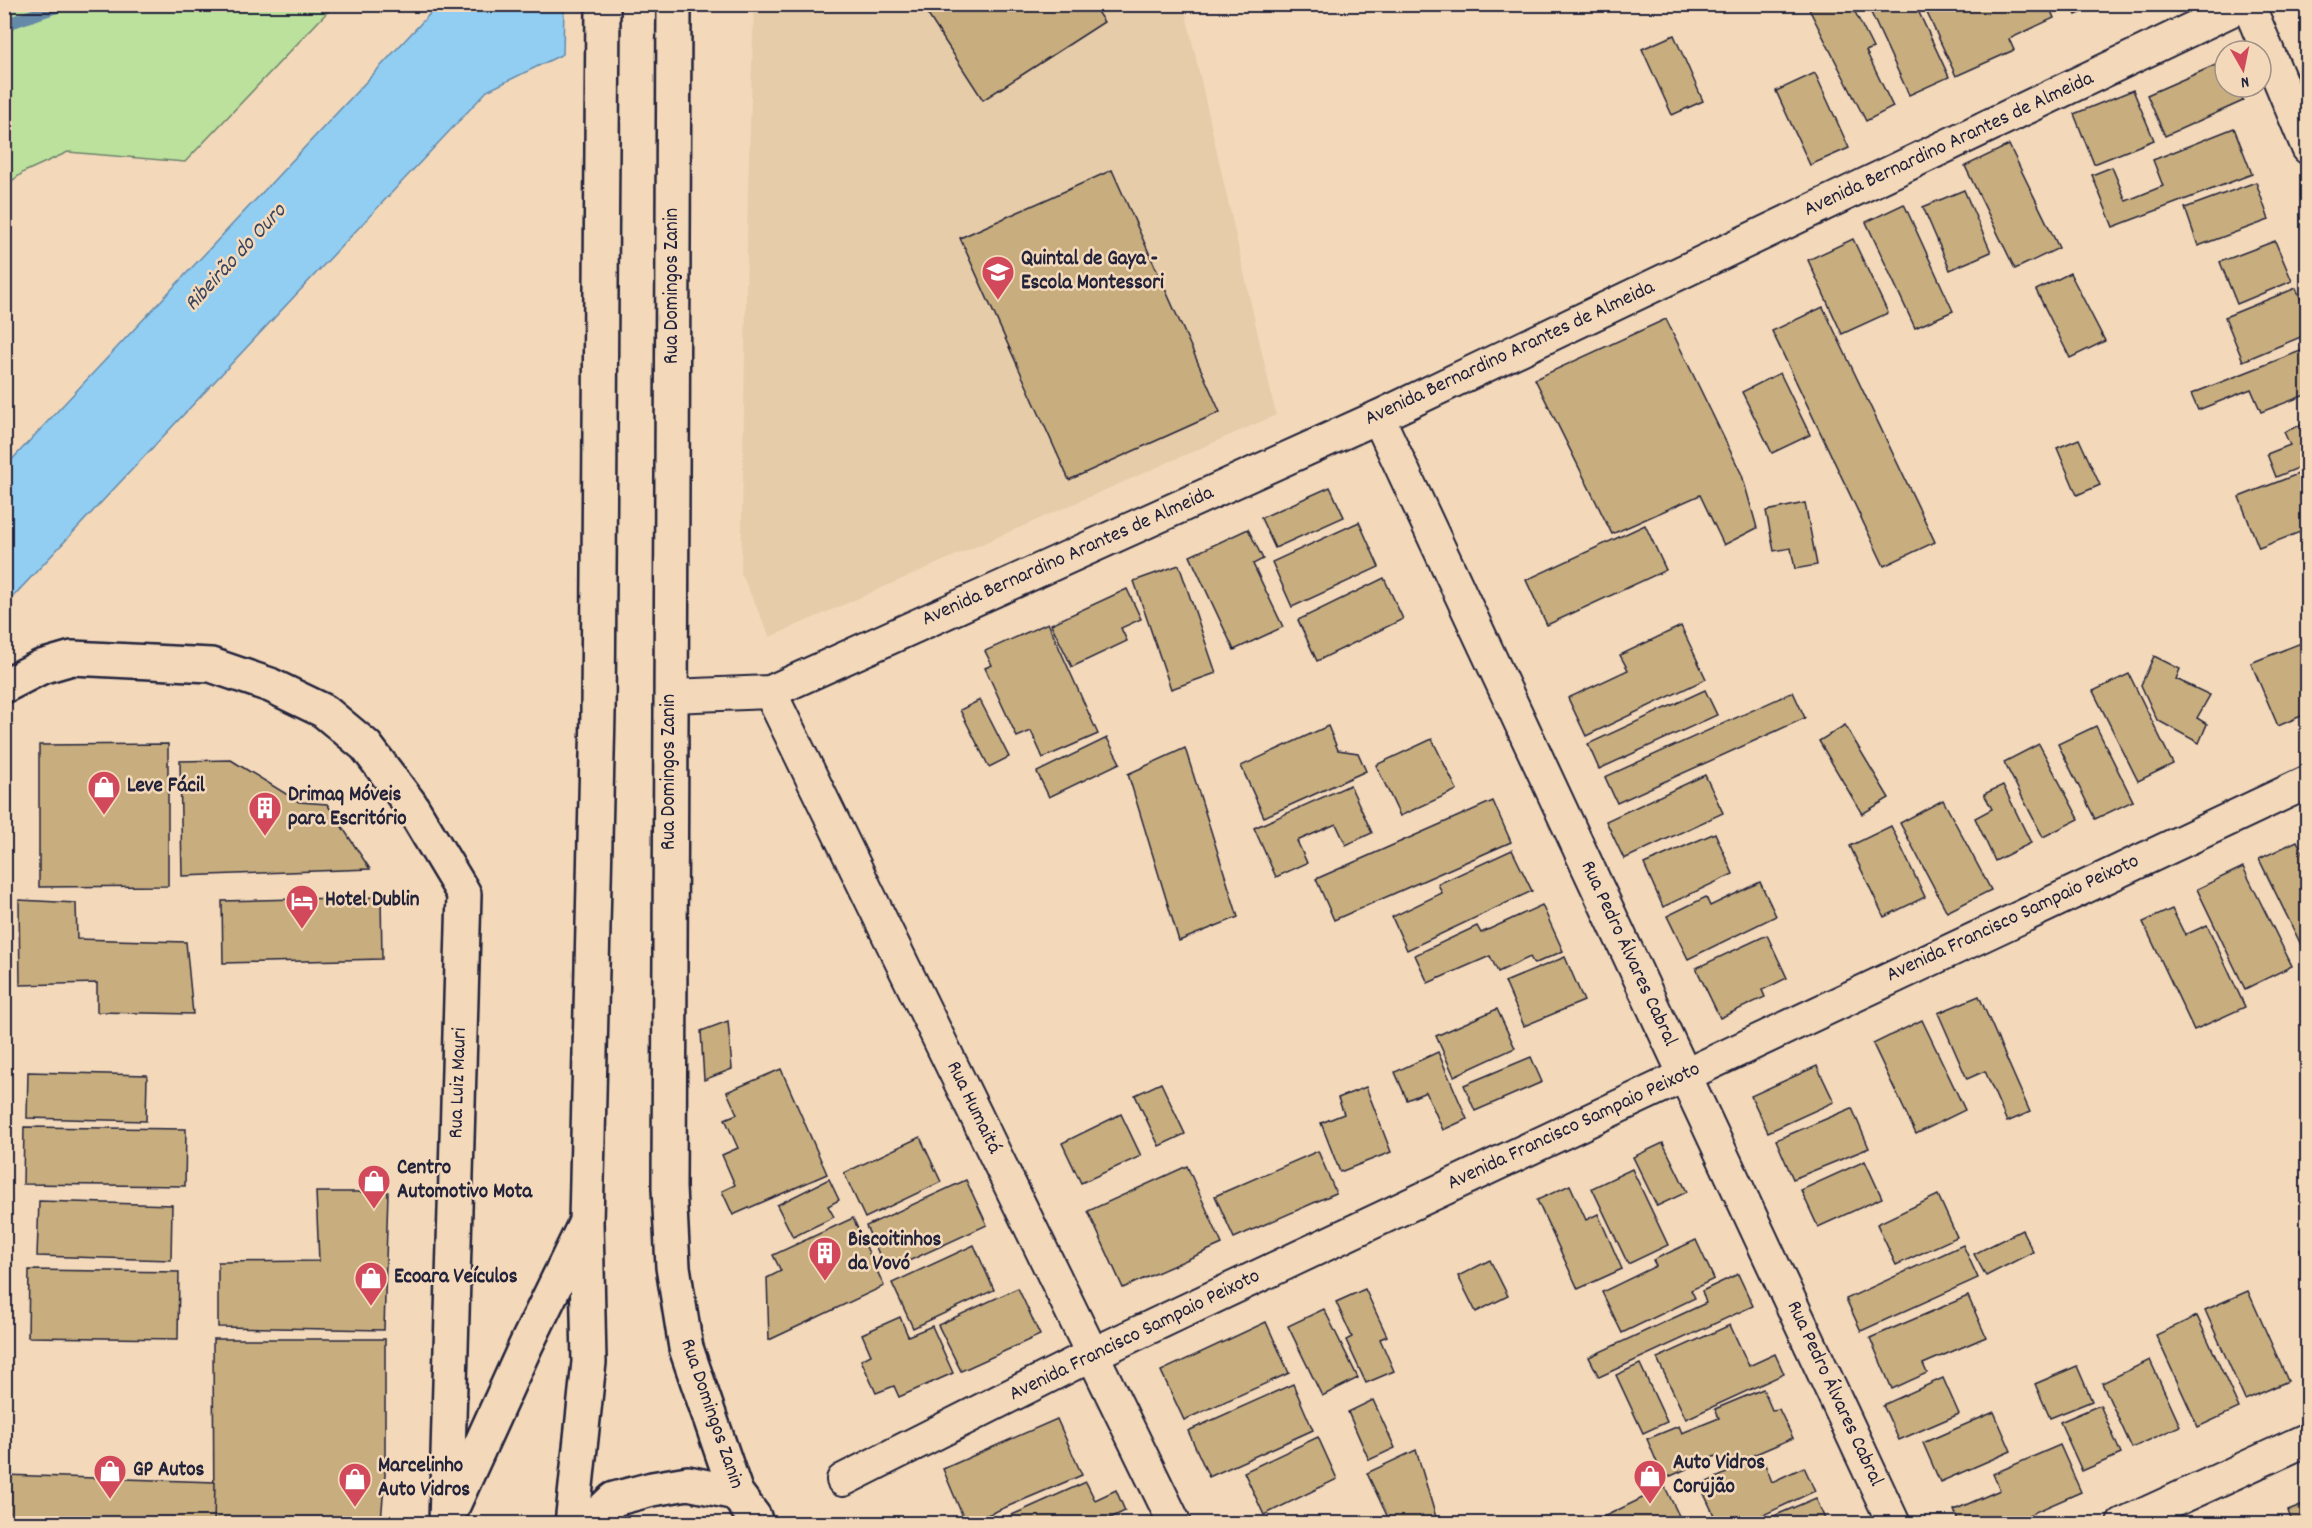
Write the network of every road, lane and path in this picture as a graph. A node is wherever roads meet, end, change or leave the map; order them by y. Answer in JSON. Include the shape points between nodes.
{"nodes":[{"id":1,"x":603,"y":4,"type":"edge"},
{"id":2,"x":674,"y":4,"type":"edge"},
{"id":3,"x":2246,"y":4,"type":"edge"},
{"id":4,"x":2307,"y":148,"type":"edge"},
{"id":5,"x":1378,"y":417,"type":"junction"},
{"id":6,"x":4,"y":686,"type":"edge"},
{"id":7,"x":770,"y":692,"type":"junction"},
{"id":8,"x":671,"y":696,"type":"junction"},
{"id":9,"x":2307,"y":782,"type":"edge"},
{"id":10,"x":1685,"y":1075,"type":"junction"},
{"id":11,"x":586,"y":1222,"type":"junction"},
{"id":12,"x":1093,"y":1354,"type":"junction"},
{"id":13,"x":2307,"y":1439,"type":"edge"},
{"id":14,"x":843,"y":1480,"type":"dead end"},
{"id":15,"x":736,"y":1493,"type":"junction"},
{"id":16,"x":446,"y":1523,"type":"edge"},
{"id":17,"x":572,"y":1524,"type":"edge"},
{"id":18,"x":588,"y":1524,"type":"edge"},
{"id":19,"x":756,"y":1524,"type":"edge"},
{"id":20,"x":1175,"y":1524,"type":"edge"},
{"id":21,"x":1894,"y":1524,"type":"edge"},
{"id":22,"x":2123,"y":1524,"type":"edge"}],
"edges":[{"from":1,"to":11,"type":"main road","via":[[598,713]]},
{"from":2,"to":8,"type":"main road","name":"Rua Domingos Zanin"},
{"from":3,"to":4,"type":"street"},
{"from":3,"to":5,"type":"street","name":"Avenida Bernardino Arantes de Almeida"},
{"from":5,"to":7,"type":"street","name":"Avenida Bernardino Arantes de Almeida"},
{"from":5,"to":10,"type":"street","name":"Rua Pedro Álvares Cabral"},
{"from":6,"to":16,"type":"main road","name":"Rua Luiz Mauri","via":[[41,667],[72,658],[211,665],[270,685],[324,711],[366,746],[410,804],[464,894]]},
{"from":7,"to":8,"type":"street"},
{"from":7,"to":12,"type":"street","name":"Rua Humaitá"},
{"from":8,"to":15,"type":"main road","name":"Rua Domingos Zanin","via":[[669,1188],[673,1267],[686,1348]]},
{"from":9,"to":10,"type":"street","name":"Avenida Francisco Sampaio Peixoto"},
{"from":10,"to":12,"type":"street","name":"Avenida Francisco Sampaio Peixoto"},
{"from":10,"to":21,"type":"street","name":"Rua Pedro Álvares Cabral"},
{"from":11,"to":16,"type":"main road"},
{"from":11,"to":17,"type":"main road","via":[[589,1362]]},
{"from":12,"to":14,"type":"street","name":"Avenida Francisco Sampaio Peixoto"},
{"from":12,"to":20,"type":"street","name":"Rua Humaitá"},
{"from":13,"to":22,"type":"street"},
{"from":15,"to":18,"type":"main road","via":[[688,1483],[652,1489],[614,1499]]},
{"from":15,"to":19,"type":"main road","name":"Rua Domingos Zanin"}]}
